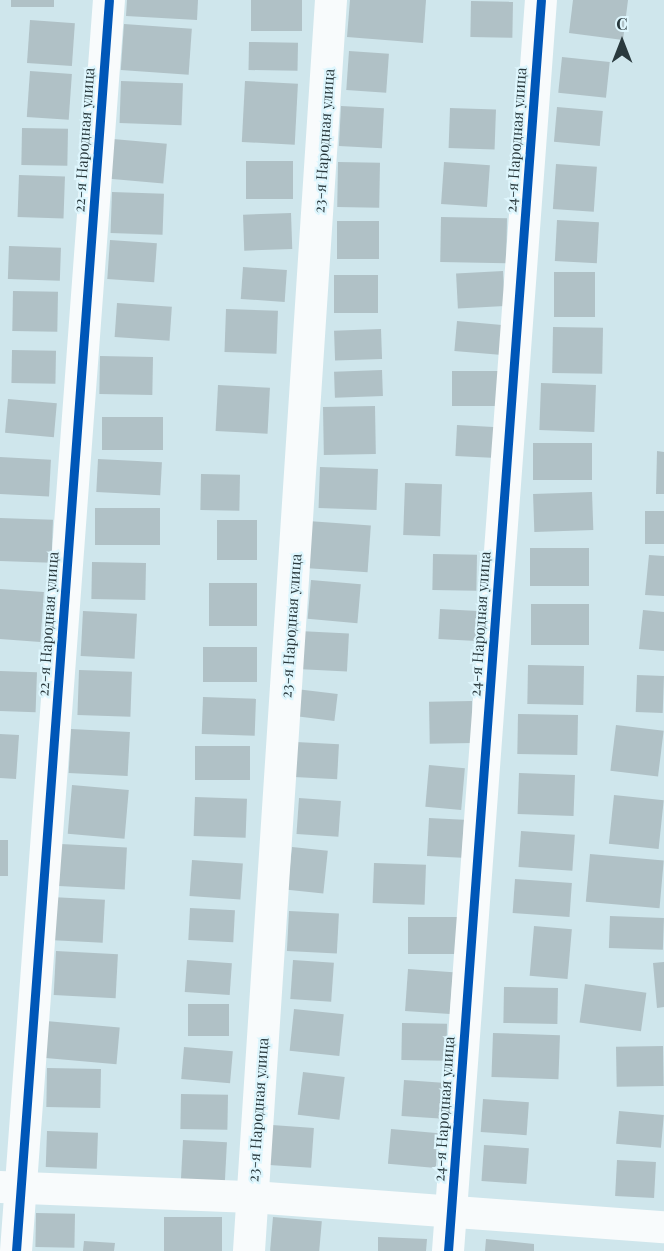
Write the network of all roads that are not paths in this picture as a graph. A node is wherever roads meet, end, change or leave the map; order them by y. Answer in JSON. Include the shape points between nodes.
{"nodes":[{"id":1,"x":109,"y":0,"type":"edge"},
{"id":2,"x":331,"y":0,"type":"edge"},
{"id":3,"x":541,"y":0,"type":"edge"},
{"id":4,"x":10,"y":1188,"type":"edge"},
{"id":5,"x":252,"y":1197,"type":"junction"},
{"id":6,"x":451,"y":1214,"type":"junction"},
{"id":7,"x":664,"y":1227,"type":"edge"},
{"id":8,"x":16,"y":1251,"type":"edge"},
{"id":9,"x":249,"y":1251,"type":"edge"},
{"id":10,"x":448,"y":1251,"type":"edge"}],
"edges":[{"from":1,"to":4,"type":"street","name":"22-я Народная улица"},
{"from":2,"to":5,"type":"street","name":"23-я Народная улица"},
{"from":3,"to":6,"type":"street","name":"24-я Народная улица"},
{"from":4,"to":5,"type":"street"},
{"from":4,"to":8,"type":"street","name":"22-я Народная улица"},
{"from":5,"to":6,"type":"street"},
{"from":5,"to":9,"type":"street","name":"23-я Народная улица"},
{"from":6,"to":7,"type":"street"},
{"from":6,"to":10,"type":"street","name":"24-я Народная улица"}]}
